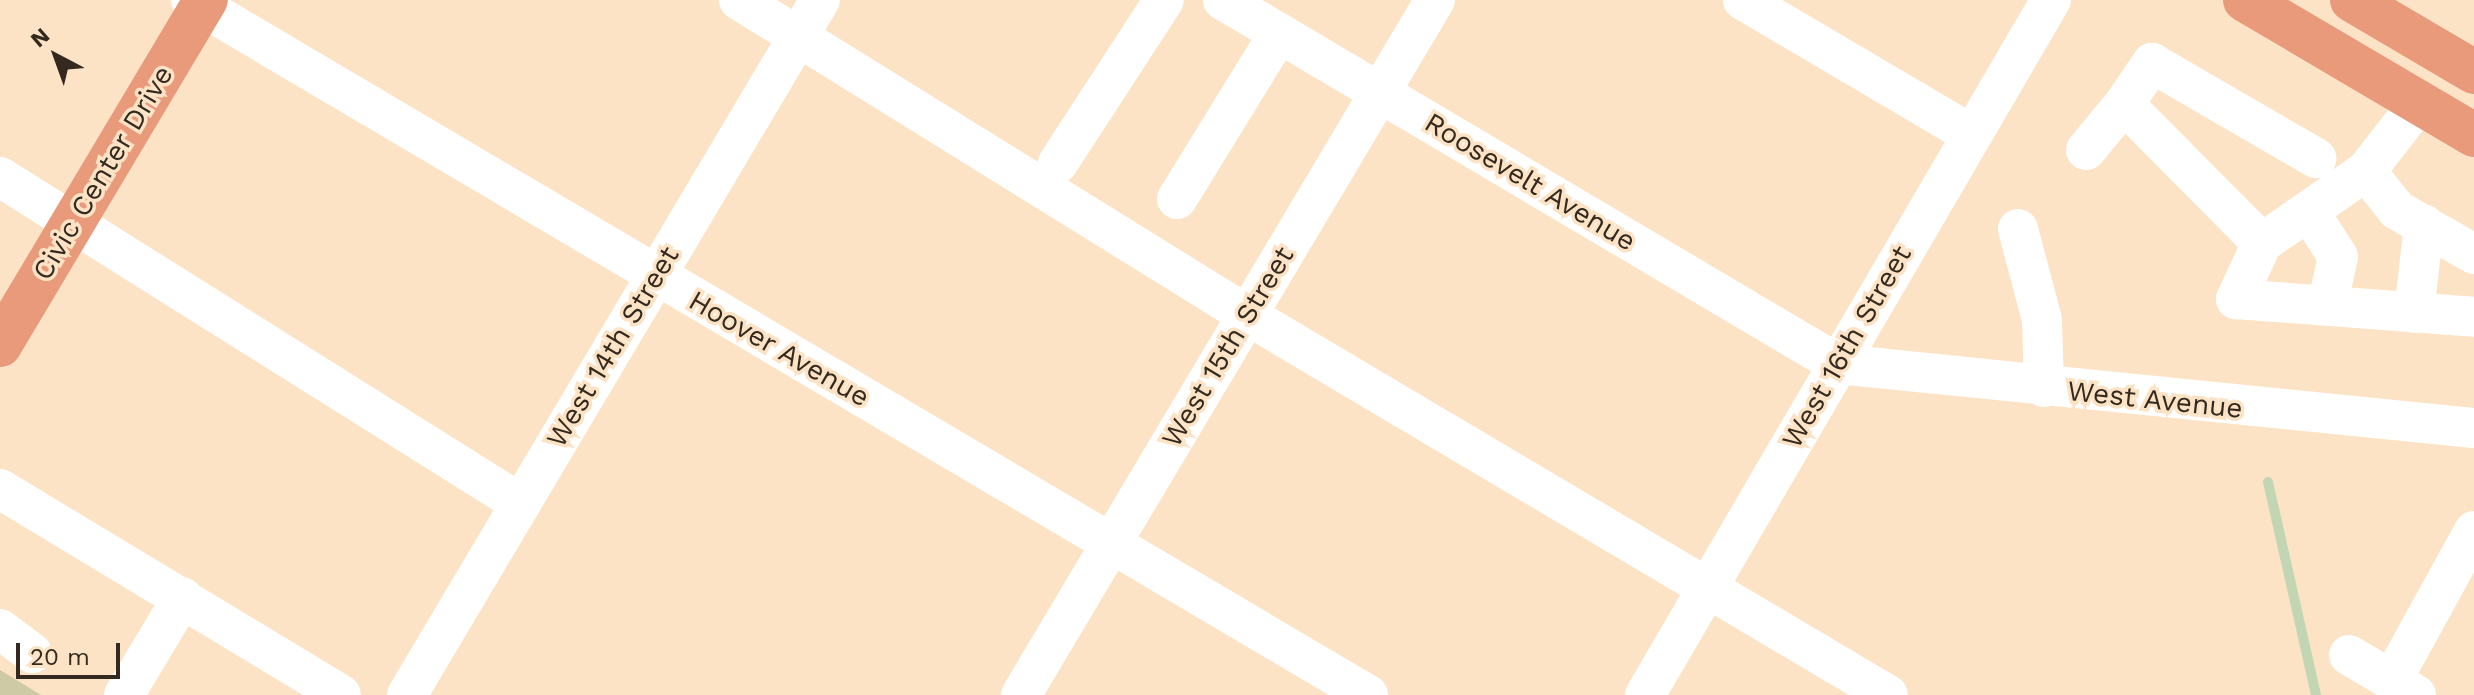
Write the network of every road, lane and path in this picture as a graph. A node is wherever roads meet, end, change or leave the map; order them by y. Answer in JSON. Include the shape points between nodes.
{"nodes":[{"id":1,"x":739,"y":0,"type":"edge"},
{"id":2,"x":820,"y":0,"type":"edge"},
{"id":3,"x":1164,"y":0,"type":"edge"},
{"id":4,"x":1435,"y":0,"type":"edge"},
{"id":5,"x":1743,"y":0,"type":"edge"},
{"id":6,"x":2051,"y":0,"type":"edge"},
{"id":7,"x":2245,"y":0,"type":"edge"},
{"id":8,"x":2352,"y":0,"type":"edge"},
{"id":9,"x":199,"y":2,"type":"edge"},
{"id":10,"x":1233,"y":2,"type":"edge"},
{"id":11,"x":1794,"y":13,"type":"edge"},
{"id":12,"x":1279,"y":33,"type":"junction"},
{"id":13,"x":796,"y":40,"type":"junction"},
{"id":14,"x":2474,"y":72,"type":"edge"},
{"id":15,"x":1380,"y":93,"type":"junction"},
{"id":16,"x":2419,"y":103,"type":"junction"},
{"id":17,"x":2124,"y":104,"type":"junction"},
{"id":18,"x":1969,"y":133,"type":"junction"},
{"id":19,"x":2474,"y":135,"type":"edge"},
{"id":20,"x":2086,"y":150,"type":"dead end"},
{"id":21,"x":2316,"y":158,"type":"dead end"},
{"id":22,"x":1058,"y":163,"type":"dead end"},
{"id":23,"x":2366,"y":171,"type":"junction"},
{"id":24,"x":0,"y":177,"type":"edge"},
{"id":25,"x":1177,"y":199,"type":"dead end"},
{"id":26,"x":2310,"y":213,"type":"junction"},
{"id":27,"x":73,"y":223,"type":"junction"},
{"id":28,"x":2424,"y":225,"type":"junction"},
{"id":29,"x":2018,"y":229,"type":"dead end"},
{"id":30,"x":2262,"y":243,"type":"junction"},
{"id":31,"x":2474,"y":254,"type":"edge"},
{"id":32,"x":656,"y":276,"type":"junction"},
{"id":33,"x":2327,"y":306,"type":"junction"},
{"id":34,"x":2414,"y":313,"type":"junction"},
{"id":35,"x":1247,"y":315,"type":"junction"},
{"id":36,"x":2474,"y":317,"type":"edge"},
{"id":37,"x":0,"y":345,"type":"edge"},
{"id":38,"x":1838,"y":364,"type":"junction"},
{"id":39,"x":2044,"y":387,"type":"junction"},
{"id":40,"x":2474,"y":428,"type":"edge"},
{"id":41,"x":0,"y":489,"type":"edge"},
{"id":42,"x":521,"y":504,"type":"junction"},
{"id":43,"x":2474,"y":531,"type":"edge"},
{"id":44,"x":1111,"y":544,"type":"junction"},
{"id":45,"x":1710,"y":588,"type":"junction"},
{"id":46,"x":183,"y":597,"type":"junction"},
{"id":47,"x":0,"y":629,"type":"edge"},
{"id":48,"x":32,"y":653,"type":"dead end"},
{"id":49,"x":2349,"y":655,"type":"dead end"},
{"id":50,"x":2404,"y":688,"type":"edge"},
{"id":51,"x":124,"y":695,"type":"edge"},
{"id":52,"x":341,"y":695,"type":"edge"},
{"id":53,"x":407,"y":695,"type":"edge"},
{"id":54,"x":1021,"y":695,"type":"edge"},
{"id":55,"x":1368,"y":695,"type":"edge"},
{"id":56,"x":1645,"y":695,"type":"edge"},
{"id":57,"x":1888,"y":695,"type":"edge"}],
"edges":[{"from":1,"to":13,"type":"street"},
{"from":2,"to":13,"type":"street","name":"West 14th Street"},
{"from":3,"to":22,"type":"street"},
{"from":4,"to":15,"type":"street","name":"West 15th Street"},
{"from":5,"to":11,"type":"street"},
{"from":6,"to":18,"type":"street","name":"West 16th Street"},
{"from":7,"to":16,"type":"main road"},
{"from":8,"to":14,"type":"main road"},
{"from":9,"to":27,"type":"main road","name":"Civic Center Drive"},
{"from":9,"to":32,"type":"street","name":"Hoover Avenue"},
{"from":10,"to":12,"type":"street","name":"Roosevelt Avenue"},
{"from":11,"to":18,"type":"street"},
{"from":12,"to":15,"type":"street","name":"Roosevelt Avenue"},
{"from":12,"to":25,"type":"street"},
{"from":13,"to":32,"type":"street","name":"West 14th Street"},
{"from":13,"to":35,"type":"street"},
{"from":15,"to":35,"type":"street","name":"West 15th Street"},
{"from":15,"to":38,"type":"street","name":"Roosevelt Avenue"},
{"from":16,"to":19,"type":"main road"},
{"from":16,"to":23,"type":"street"},
{"from":17,"to":20,"type":"street"},
{"from":17,"to":21,"type":"street","via":[[2152,63]]},
{"from":17,"to":30,"type":"street"},
{"from":18,"to":38,"type":"street","name":"West 16th Street"},
{"from":23,"to":26,"type":"street"},
{"from":23,"to":28,"type":"street","via":[[2397,210]]},
{"from":24,"to":27,"type":"street"},
{"from":26,"to":30,"type":"street"},
{"from":26,"to":33,"type":"street","via":[[2338,257]]},
{"from":27,"to":37,"type":"main road","name":"Civic Center Drive"},
{"from":27,"to":42,"type":"street"},
{"from":28,"to":31,"type":"street"},
{"from":28,"to":34,"type":"street"},
{"from":29,"to":39,"type":"street","via":[[2042,320]]},
{"from":30,"to":33,"type":"street","via":[[2236,299]]},
{"from":32,"to":42,"type":"street","name":"West 14th Street"},
{"from":32,"to":44,"type":"street","name":"Hoover Avenue"},
{"from":33,"to":34,"type":"street"},
{"from":34,"to":36,"type":"street"},
{"from":35,"to":44,"type":"street","name":"West 15th Street"},
{"from":35,"to":45,"type":"street"},
{"from":38,"to":39,"type":"street","name":"West Avenue"},
{"from":38,"to":45,"type":"street","name":"West 16th Street"},
{"from":39,"to":40,"type":"street","name":"West Avenue"},
{"from":41,"to":46,"type":"street"},
{"from":42,"to":53,"type":"street","name":"West 14th Street"},
{"from":43,"to":50,"type":"street"},
{"from":44,"to":54,"type":"street","name":"West 15th Street"},
{"from":44,"to":55,"type":"street","name":"Hoover Avenue"},
{"from":45,"to":56,"type":"street","name":"West 16th Street"},
{"from":45,"to":57,"type":"street"},
{"from":46,"to":51,"type":"street"},
{"from":46,"to":52,"type":"street"},
{"from":47,"to":48,"type":"street"},
{"from":49,"to":50,"type":"street"}]}
